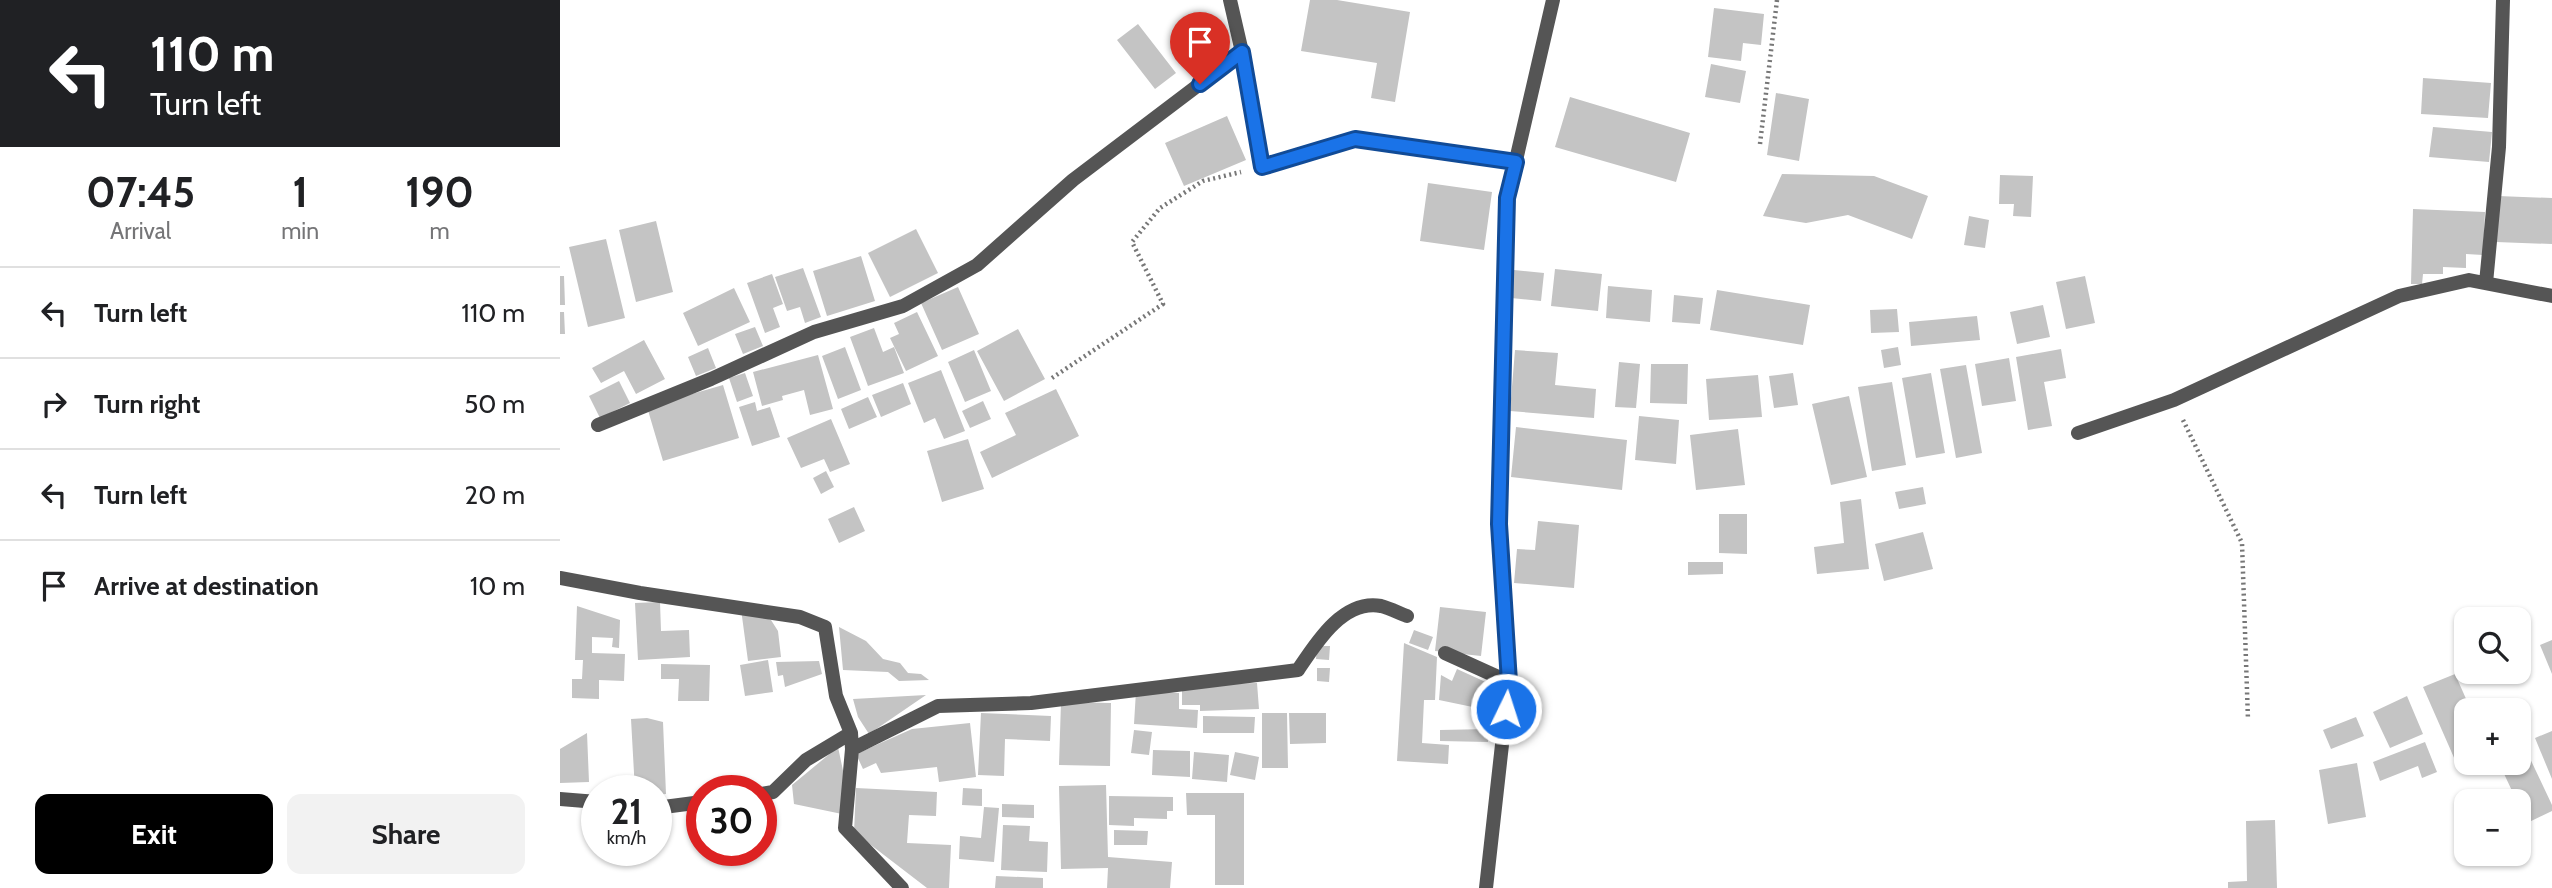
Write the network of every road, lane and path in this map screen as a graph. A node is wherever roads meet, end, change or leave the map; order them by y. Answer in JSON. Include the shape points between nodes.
{"nodes":[{"id":1,"x":1230,"y":0,"type":"edge"},
{"id":2,"x":1553,"y":0,"type":"edge"},
{"id":3,"x":1777,"y":0,"type":"edge"},
{"id":4,"x":2503,"y":0,"type":"edge"},
{"id":5,"x":1242,"y":52,"type":"junction"},
{"id":6,"x":1760,"y":144,"type":"dead end"},
{"id":7,"x":1516,"y":162,"type":"junction"},
{"id":8,"x":1262,"y":167,"type":"junction"},
{"id":9,"x":2486,"y":283,"type":"junction"},
{"id":10,"x":2552,"y":296,"type":"edge"},
{"id":11,"x":1052,"y":378,"type":"dead end"},
{"id":12,"x":2174,"y":400,"type":"junction"},
{"id":13,"x":598,"y":425,"type":"dead end"},
{"id":14,"x":2078,"y":433,"type":"dead end"},
{"id":15,"x":560,"y":578,"type":"edge"},
{"id":16,"x":1407,"y":616,"type":"dead end"},
{"id":17,"x":1445,"y":653,"type":"dead end"},
{"id":18,"x":1509,"y":682,"type":"junction"},
{"id":19,"x":2248,"y":720,"type":"dead end"},
{"id":20,"x":852,"y":733,"type":"junction"},
{"id":21,"x":852,"y":749,"type":"junction"},
{"id":22,"x":777,"y":788,"type":"edge"},
{"id":23,"x":560,"y":799,"type":"edge"},
{"id":24,"x":581,"y":801,"type":"edge"},
{"id":25,"x":902,"y":888,"type":"edge"},
{"id":26,"x":1486,"y":888,"type":"edge"}],
"edges":[{"from":1,"to":5,"type":"street"},
{"from":2,"to":7,"type":"street"},
{"from":3,"to":6,"type":"path"},
{"from":4,"to":9,"type":"street","via":[[2499,147]]},
{"from":5,"to":8,"type":"street"},
{"from":5,"to":13,"type":"street","via":[[1073,180],[977,265],[903,306],[814,332]]},
{"from":7,"to":8,"type":"street","via":[[1355,139]]},
{"from":7,"to":18,"type":"street","via":[[1507,198],[1499,524]]},
{"from":8,"to":11,"type":"path","via":[[1203,181],[1160,208],[1132,242],[1163,304]]},
{"from":9,"to":10,"type":"street"},
{"from":9,"to":12,"type":"street","via":[[2469,280],[2399,296]]},
{"from":12,"to":14,"type":"street"},
{"from":12,"to":19,"type":"path","via":[[2242,543]]},
{"from":15,"to":20,"type":"street","via":[[800,617],[825,626],[836,696]]},
{"from":16,"to":21,"type":"street","via":[[1380,606],[1356,607],[1322,634],[1298,670],[1031,702],[938,706]]},
{"from":17,"to":18,"type":"street"},
{"from":18,"to":26,"type":"street"},
{"from":20,"to":21,"type":"street"},
{"from":20,"to":22,"type":"street","via":[[806,760]]},
{"from":21,"to":25,"type":"street","via":[[845,828]]},
{"from":23,"to":24,"type":"street"}]}
